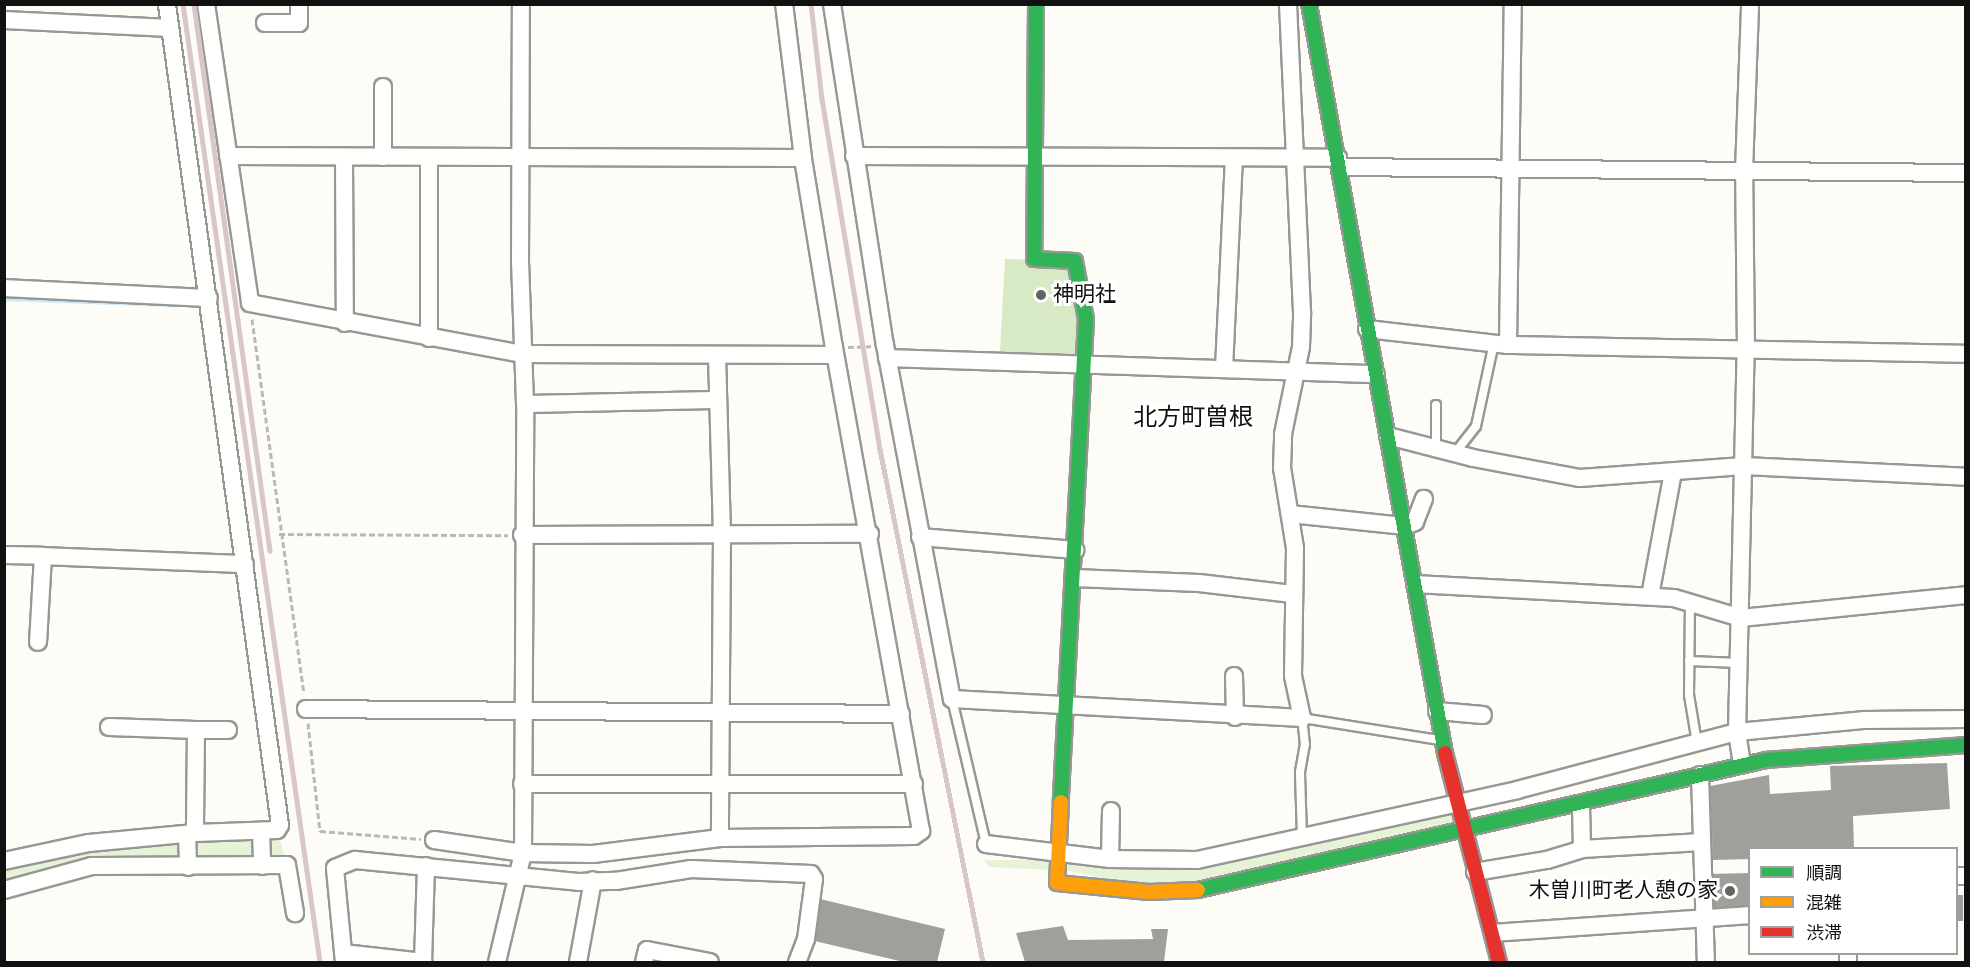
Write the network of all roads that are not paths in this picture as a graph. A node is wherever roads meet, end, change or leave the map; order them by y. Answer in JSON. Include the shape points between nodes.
{"nodes":[{"id":1,"x":167,"y":4,"type":"edge"},
{"id":2,"x":206,"y":4,"type":"edge"},
{"id":3,"x":299,"y":4,"type":"edge"},
{"id":4,"x":520,"y":4,"type":"edge"},
{"id":5,"x":784,"y":4,"type":"edge"},
{"id":6,"x":832,"y":4,"type":"edge"},
{"id":7,"x":1036,"y":4,"type":"edge"},
{"id":8,"x":1288,"y":4,"type":"edge"},
{"id":9,"x":1309,"y":4,"type":"edge"},
{"id":10,"x":1513,"y":4,"type":"edge"},
{"id":11,"x":1750,"y":4,"type":"edge"},
{"id":12,"x":4,"y":20,"type":"edge"},
{"id":13,"x":266,"y":23,"type":"dead end"},
{"id":14,"x":170,"y":28,"type":"junction"},
{"id":15,"x":383,"y":87,"type":"dead end"},
{"id":16,"x":228,"y":156,"type":"junction"},
{"id":17,"x":854,"y":156,"type":"junction"},
{"id":18,"x":344,"y":157,"type":"junction"},
{"id":19,"x":383,"y":157,"type":"junction"},
{"id":20,"x":429,"y":157,"type":"junction"},
{"id":21,"x":520,"y":157,"type":"junction"},
{"id":22,"x":1033,"y":157,"type":"junction"},
{"id":23,"x":802,"y":158,"type":"junction"},
{"id":24,"x":1234,"y":158,"type":"junction"},
{"id":25,"x":1296,"y":158,"type":"junction"},
{"id":26,"x":1339,"y":163,"type":"junction"},
{"id":27,"x":1509,"y":169,"type":"junction"},
{"id":28,"x":1744,"y":171,"type":"junction"},
{"id":29,"x":1965,"y":173,"type":"edge"},
{"id":30,"x":4,"y":288,"type":"edge"},
{"id":31,"x":209,"y":298,"type":"junction"},
{"id":32,"x":345,"y":323,"type":"junction"},
{"id":33,"x":1367,"y":329,"type":"junction"},
{"id":34,"x":429,"y":338,"type":"junction"},
{"id":35,"x":1501,"y":344,"type":"junction"},
{"id":36,"x":1746,"y":350,"type":"junction"},
{"id":37,"x":834,"y":351,"type":"junction"},
{"id":38,"x":886,"y":352,"type":"junction"},
{"id":39,"x":522,"y":354,"type":"junction"},
{"id":40,"x":1965,"y":354,"type":"edge"},
{"id":41,"x":717,"y":355,"type":"junction"},
{"id":42,"x":1083,"y":365,"type":"junction"},
{"id":43,"x":1224,"y":369,"type":"junction"},
{"id":44,"x":1297,"y":372,"type":"junction"},
{"id":45,"x":1376,"y":374,"type":"junction"},
{"id":46,"x":717,"y":400,"type":"junction"},
{"id":47,"x":525,"y":404,"type":"junction"},
{"id":48,"x":1436,"y":405,"type":"dead end"},
{"id":49,"x":1388,"y":436,"type":"junction"},
{"id":50,"x":1436,"y":448,"type":"junction"},
{"id":51,"x":1455,"y":453,"type":"junction"},
{"id":52,"x":1744,"y":466,"type":"junction"},
{"id":53,"x":1672,"y":472,"type":"junction"},
{"id":54,"x":1965,"y":477,"type":"edge"},
{"id":55,"x":1424,"y":499,"type":"dead end"},
{"id":56,"x":1290,"y":514,"type":"junction"},
{"id":57,"x":1405,"y":526,"type":"junction"},
{"id":58,"x":870,"y":534,"type":"junction"},
{"id":59,"x":522,"y":535,"type":"junction"},
{"id":60,"x":722,"y":536,"type":"junction"},
{"id":61,"x":921,"y":537,"type":"junction"},
{"id":62,"x":1075,"y":550,"type":"junction"},
{"id":63,"x":4,"y":555,"type":"edge"},
{"id":64,"x":43,"y":556,"type":"junction"},
{"id":65,"x":245,"y":564,"type":"junction"},
{"id":66,"x":1074,"y":578,"type":"junction"},
{"id":67,"x":1415,"y":584,"type":"junction"},
{"id":68,"x":1292,"y":594,"type":"junction"},
{"id":69,"x":1965,"y":595,"type":"edge"},
{"id":70,"x":1650,"y":596,"type":"junction"},
{"id":71,"x":1690,"y":602,"type":"junction"},
{"id":72,"x":1741,"y":618,"type":"junction"},
{"id":73,"x":38,"y":642,"type":"dead end"},
{"id":74,"x":1689,"y":661,"type":"junction"},
{"id":75,"x":1740,"y":663,"type":"junction"},
{"id":76,"x":1234,"y":676,"type":"dead end"},
{"id":77,"x":952,"y":699,"type":"junction"},
{"id":78,"x":1067,"y":706,"type":"junction"},
{"id":79,"x":306,"y":708,"type":"road end"},
{"id":80,"x":1437,"y":711,"type":"junction"},
{"id":81,"x":522,"y":712,"type":"junction"},
{"id":82,"x":722,"y":713,"type":"junction"},
{"id":83,"x":901,"y":714,"type":"junction"},
{"id":84,"x":1483,"y":715,"type":"dead end"},
{"id":85,"x":1235,"y":717,"type":"junction"},
{"id":86,"x":1302,"y":718,"type":"junction"},
{"id":87,"x":1965,"y":719,"type":"edge"},
{"id":88,"x":109,"y":727,"type":"dead end"},
{"id":89,"x":196,"y":730,"type":"junction"},
{"id":90,"x":228,"y":730,"type":"dead end"},
{"id":91,"x":1737,"y":732,"type":"junction"},
{"id":92,"x":1442,"y":741,"type":"junction"},
{"id":93,"x":1697,"y":743,"type":"junction"},
{"id":94,"x":1965,"y":745,"type":"edge"},
{"id":95,"x":1742,"y":764,"type":"junction"},
{"id":96,"x":1700,"y":775,"type":"junction"},
{"id":97,"x":522,"y":784,"type":"junction"},
{"id":98,"x":723,"y":784,"type":"junction"},
{"id":99,"x":914,"y":784,"type":"junction"},
{"id":100,"x":1456,"y":800,"type":"junction"},
{"id":101,"x":1581,"y":805,"type":"junction"},
{"id":102,"x":1111,"y":810,"type":"dead end"},
{"id":103,"x":261,"y":831,"type":"junction"},
{"id":104,"x":1464,"y":831,"type":"junction"},
{"id":105,"x":191,"y":833,"type":"junction"},
{"id":106,"x":1302,"y":837,"type":"junction"},
{"id":107,"x":720,"y":838,"type":"junction"},
{"id":108,"x":434,"y":840,"type":"road end"},
{"id":109,"x":1702,"y":842,"type":"junction"},
{"id":110,"x":89,"y":843,"type":"junction"},
{"id":111,"x":986,"y":844,"type":"joint"},
{"id":112,"x":1582,"y":849,"type":"junction"},
{"id":113,"x":523,"y":852,"type":"junction"},
{"id":114,"x":1058,"y":854,"type":"junction"},
{"id":115,"x":1110,"y":859,"type":"junction"},
{"id":116,"x":4,"y":861,"type":"edge"},
{"id":117,"x":92,"y":866,"type":"junction"},
{"id":118,"x":262,"y":866,"type":"junction"},
{"id":119,"x":426,"y":866,"type":"junction"},
{"id":120,"x":188,"y":867,"type":"junction"},
{"id":121,"x":1475,"y":872,"type":"junction"},
{"id":122,"x":519,"y":879,"type":"junction"},
{"id":123,"x":592,"y":880,"type":"junction"},
{"id":124,"x":4,"y":890,"type":"edge"},
{"id":125,"x":295,"y":913,"type":"dead end"},
{"id":126,"x":1748,"y":915,"type":"edge"},
{"id":127,"x":1704,"y":917,"type":"junction"},
{"id":128,"x":1493,"y":933,"type":"junction"},
{"id":129,"x":344,"y":958,"type":"edge"},
{"id":130,"x":497,"y":963,"type":"edge"},
{"id":131,"x":578,"y":963,"type":"edge"},
{"id":132,"x":644,"y":963,"type":"edge"},
{"id":133,"x":710,"y":963,"type":"edge"},
{"id":134,"x":797,"y":963,"type":"edge"},
{"id":135,"x":1499,"y":963,"type":"edge"},
{"id":136,"x":1706,"y":963,"type":"edge"}],
"edges":[{"from":1,"to":14,"type":"street"},
{"from":2,"to":16,"type":"street"},
{"from":3,"to":13,"type":"street","via":[[299,23]]},
{"from":4,"to":21,"type":"street"},
{"from":5,"to":23,"type":"street"},
{"from":6,"to":17,"type":"street"},
{"from":7,"to":22,"type":"street"},
{"from":8,"to":25,"type":"street"},
{"from":9,"to":26,"type":"street"},
{"from":10,"to":27,"type":"street"},
{"from":11,"to":28,"type":"street"},
{"from":12,"to":14,"type":"street"},
{"from":14,"to":31,"type":"street"},
{"from":15,"to":19,"type":"street"},
{"from":16,"to":18,"type":"street"},
{"from":16,"to":32,"type":"street","via":[[250,303]]},
{"from":17,"to":22,"type":"street"},
{"from":17,"to":38,"type":"street"},
{"from":18,"to":19,"type":"street"},
{"from":18,"to":32,"type":"street"},
{"from":19,"to":20,"type":"street"},
{"from":20,"to":21,"type":"street"},
{"from":20,"to":34,"type":"street"},
{"from":21,"to":23,"type":"street"},
{"from":21,"to":39,"type":"street"},
{"from":22,"to":24,"type":"street"},
{"from":22,"to":42,"type":"street","via":[[1034,259],[1075,261],[1086,319]]},
{"from":23,"to":37,"type":"street"},
{"from":24,"to":25,"type":"street"},
{"from":24,"to":43,"type":"street"},
{"from":25,"to":26,"type":"street"},
{"from":25,"to":44,"type":"street","via":[[1302,312]]},
{"from":26,"to":27,"type":"street"},
{"from":26,"to":33,"type":"street"},
{"from":27,"to":28,"type":"street"},
{"from":27,"to":35,"type":"street"},
{"from":28,"to":29,"type":"street"},
{"from":28,"to":36,"type":"street"},
{"from":30,"to":31,"type":"street"},
{"from":31,"to":65,"type":"street"},
{"from":32,"to":34,"type":"street"},
{"from":33,"to":35,"type":"street"},
{"from":33,"to":45,"type":"street"},
{"from":34,"to":39,"type":"street"},
{"from":35,"to":36,"type":"street"},
{"from":35,"to":51,"type":"lane","via":[[1476,426]]},
{"from":36,"to":40,"type":"street"},
{"from":36,"to":52,"type":"street"},
{"from":37,"to":41,"type":"street"},
{"from":37,"to":58,"type":"street"},
{"from":38,"to":42,"type":"street"},
{"from":38,"to":61,"type":"street"},
{"from":39,"to":41,"type":"street"},
{"from":39,"to":47,"type":"street"},
{"from":41,"to":46,"type":"street"},
{"from":42,"to":43,"type":"street"},
{"from":42,"to":62,"type":"street"},
{"from":43,"to":44,"type":"street"},
{"from":44,"to":45,"type":"street"},
{"from":44,"to":56,"type":"street","via":[[1283,434],[1282,468]]},
{"from":45,"to":49,"type":"street"},
{"from":46,"to":47,"type":"street"},
{"from":46,"to":60,"type":"street"},
{"from":47,"to":59,"type":"street"},
{"from":48,"to":50,"type":"lane"},
{"from":49,"to":50,"type":"street"},
{"from":49,"to":57,"type":"street"},
{"from":50,"to":51,"type":"street"},
{"from":51,"to":53,"type":"street","via":[[1580,478]]},
{"from":52,"to":53,"type":"street"},
{"from":52,"to":54,"type":"street"},
{"from":52,"to":72,"type":"street"},
{"from":53,"to":70,"type":"street"},
{"from":55,"to":57,"type":"street","via":[[1415,522]]},
{"from":56,"to":57,"type":"street"},
{"from":56,"to":68,"type":"street","via":[[1295,548]]},
{"from":57,"to":67,"type":"street"},
{"from":58,"to":60,"type":"street"},
{"from":58,"to":83,"type":"street"},
{"from":59,"to":60,"type":"street"},
{"from":59,"to":81,"type":"street"},
{"from":60,"to":82,"type":"street"},
{"from":61,"to":62,"type":"street"},
{"from":61,"to":77,"type":"street"},
{"from":62,"to":66,"type":"street"},
{"from":63,"to":64,"type":"street"},
{"from":64,"to":65,"type":"street"},
{"from":64,"to":73,"type":"street"},
{"from":65,"to":103,"type":"street","via":[[279,809],[277,830]]},
{"from":66,"to":68,"type":"street","via":[[1199,583]]},
{"from":66,"to":78,"type":"street"},
{"from":67,"to":70,"type":"street"},
{"from":67,"to":80,"type":"street"},
{"from":68,"to":86,"type":"street","via":[[1293,676]]},
{"from":69,"to":72,"type":"street"},
{"from":70,"to":71,"type":"street"},
{"from":71,"to":72,"type":"street"},
{"from":71,"to":74,"type":"lane"},
{"from":72,"to":75,"type":"street"},
{"from":74,"to":75,"type":"lane"},
{"from":74,"to":93,"type":"lane","via":[[1689,695]]},
{"from":75,"to":91,"type":"street"},
{"from":76,"to":85,"type":"street"},
{"from":77,"to":78,"type":"street"},
{"from":77,"to":111,"type":"lane"},
{"from":78,"to":85,"type":"street"},
{"from":78,"to":114,"type":"street"},
{"from":79,"to":81,"type":"street"},
{"from":80,"to":84,"type":"street"},
{"from":80,"to":92,"type":"street"},
{"from":81,"to":82,"type":"street"},
{"from":81,"to":97,"type":"street"},
{"from":82,"to":83,"type":"street"},
{"from":82,"to":98,"type":"street"},
{"from":83,"to":99,"type":"street"},
{"from":85,"to":86,"type":"street"},
{"from":86,"to":92,"type":"lane"},
{"from":86,"to":106,"type":"lane"},
{"from":87,"to":91,"type":"street","via":[[1865,720]]},
{"from":88,"to":89,"type":"street"},
{"from":89,"to":90,"type":"street"},
{"from":89,"to":105,"type":"street"},
{"from":91,"to":93,"type":"street"},
{"from":91,"to":95,"type":"street"},
{"from":92,"to":100,"type":"street"},
{"from":93,"to":100,"type":"street","via":[[1517,790]]},
{"from":94,"to":95,"type":"street","via":[[1837,752]]},
{"from":95,"to":96,"type":"street"},
{"from":96,"to":101,"type":"street"},
{"from":96,"to":109,"type":"street"},
{"from":97,"to":98,"type":"street"},
{"from":97,"to":113,"type":"street"},
{"from":98,"to":99,"type":"street"},
{"from":98,"to":107,"type":"street"},
{"from":99,"to":107,"type":"street","via":[[921,831],[914,836]]},
{"from":100,"to":104,"type":"street"},
{"from":100,"to":106,"type":"street"},
{"from":101,"to":104,"type":"street"},
{"from":101,"to":112,"type":"street"},
{"from":102,"to":115,"type":"street"},
{"from":103,"to":105,"type":"street"},
{"from":103,"to":118,"type":"street"},
{"from":104,"to":114,"type":"street","via":[[1176,893],[1057,883]]},
{"from":104,"to":121,"type":"street"},
{"from":105,"to":110,"type":"street"},
{"from":105,"to":120,"type":"street"},
{"from":106,"to":115,"type":"street","via":[[1197,860]]},
{"from":107,"to":113,"type":"street","via":[[592,854]]},
{"from":108,"to":113,"type":"street"},
{"from":109,"to":112,"type":"street"},
{"from":109,"to":127,"type":"street"},
{"from":110,"to":116,"type":"street"},
{"from":110,"to":117,"type":"street"},
{"from":111,"to":114,"type":"street"},
{"from":112,"to":121,"type":"street","via":[[1547,860]]},
{"from":113,"to":122,"type":"street"},
{"from":114,"to":115,"type":"street"},
{"from":117,"to":120,"type":"street"},
{"from":117,"to":124,"type":"street"},
{"from":118,"to":120,"type":"street"},
{"from":118,"to":125,"type":"street","via":[[287,865]]},
{"from":119,"to":122,"type":"street"},
{"from":119,"to":129,"type":"street","via":[[423,962]]},
{"from":119,"to":129,"type":"street","via":[[355,861],[335,868]]},
{"from":121,"to":128,"type":"street"},
{"from":122,"to":123,"type":"street"},
{"from":122,"to":130,"type":"street"},
{"from":123,"to":131,"type":"street"},
{"from":123,"to":134,"type":"street","via":[[616,881],[700,869],[811,874],[814,879],[806,939]]},
{"from":126,"to":127,"type":"street"},
{"from":127,"to":128,"type":"street"},
{"from":127,"to":136,"type":"street"},
{"from":128,"to":135,"type":"street"},
{"from":132,"to":133,"type":"street","via":[[647,950]]}]}
